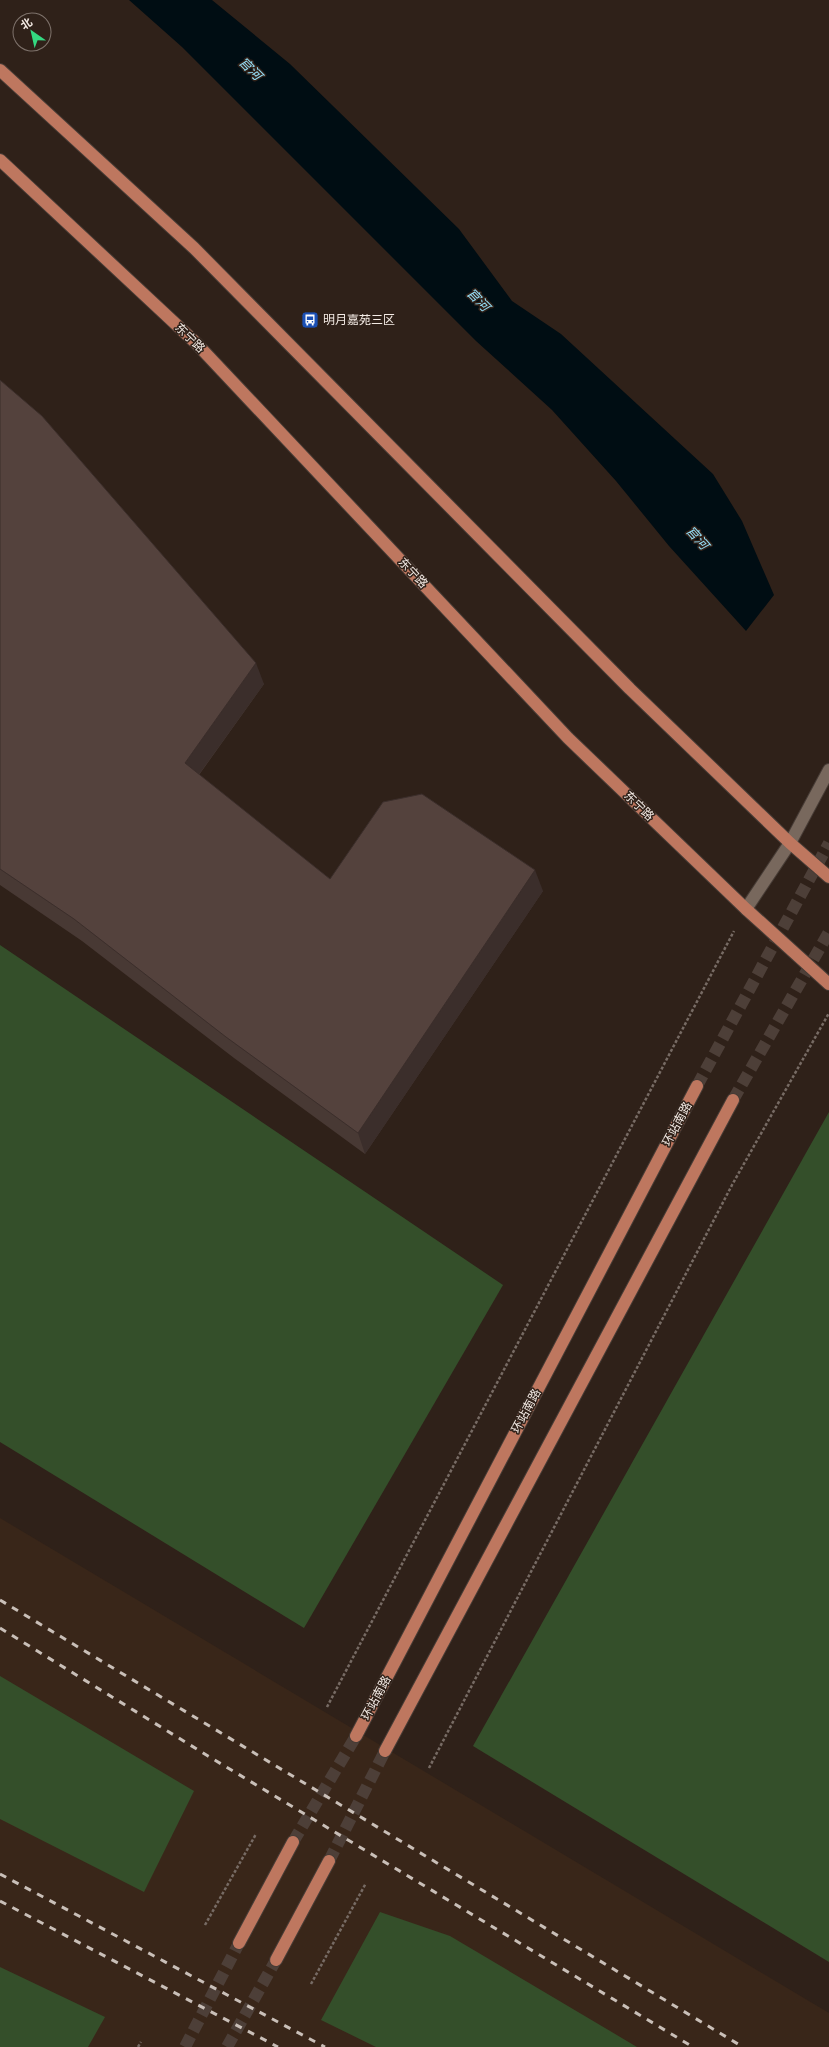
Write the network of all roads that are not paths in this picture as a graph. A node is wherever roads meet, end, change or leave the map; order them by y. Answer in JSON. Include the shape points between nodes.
{"nodes":[{"id":1,"x":0,"y":70,"type":"edge"},
{"id":2,"x":0,"y":160,"type":"edge"},
{"id":3,"x":829,"y":770,"type":"edge"},
{"id":4,"x":790,"y":843,"type":"junction"},
{"id":5,"x":829,"y":877,"type":"edge"},
{"id":6,"x":746,"y":909,"type":"junction"},
{"id":7,"x":829,"y":984,"type":"edge"},
{"id":8,"x":697,"y":1086,"type":"tunnel mouth"},
{"id":9,"x":733,"y":1100,"type":"tunnel mouth"},
{"id":10,"x":356,"y":1736,"type":"tunnel mouth"},
{"id":11,"x":385,"y":1751,"type":"tunnel mouth"},
{"id":12,"x":293,"y":1842,"type":"tunnel mouth"},
{"id":13,"x":329,"y":1861,"type":"tunnel mouth"},
{"id":14,"x":239,"y":1943,"type":"tunnel mouth"},
{"id":15,"x":276,"y":1960,"type":"tunnel mouth"}],
"edges":[{"from":1,"to":4,"type":"main road","via":[[194,248],[630,689]]},
{"from":2,"to":6,"type":"main road","name":"东宁路","via":[[196,344],[568,738]]},
{"from":3,"to":4,"type":"street"},
{"from":4,"to":5,"type":"main road"},
{"from":4,"to":6,"type":"street"},
{"from":6,"to":7,"type":"main road","name":"东宁路"},
{"from":8,"to":10,"type":"main road","name":"环站南路"},
{"from":9,"to":11,"type":"main road"},
{"from":12,"to":14,"type":"main road"},
{"from":13,"to":15,"type":"main road"}]}
